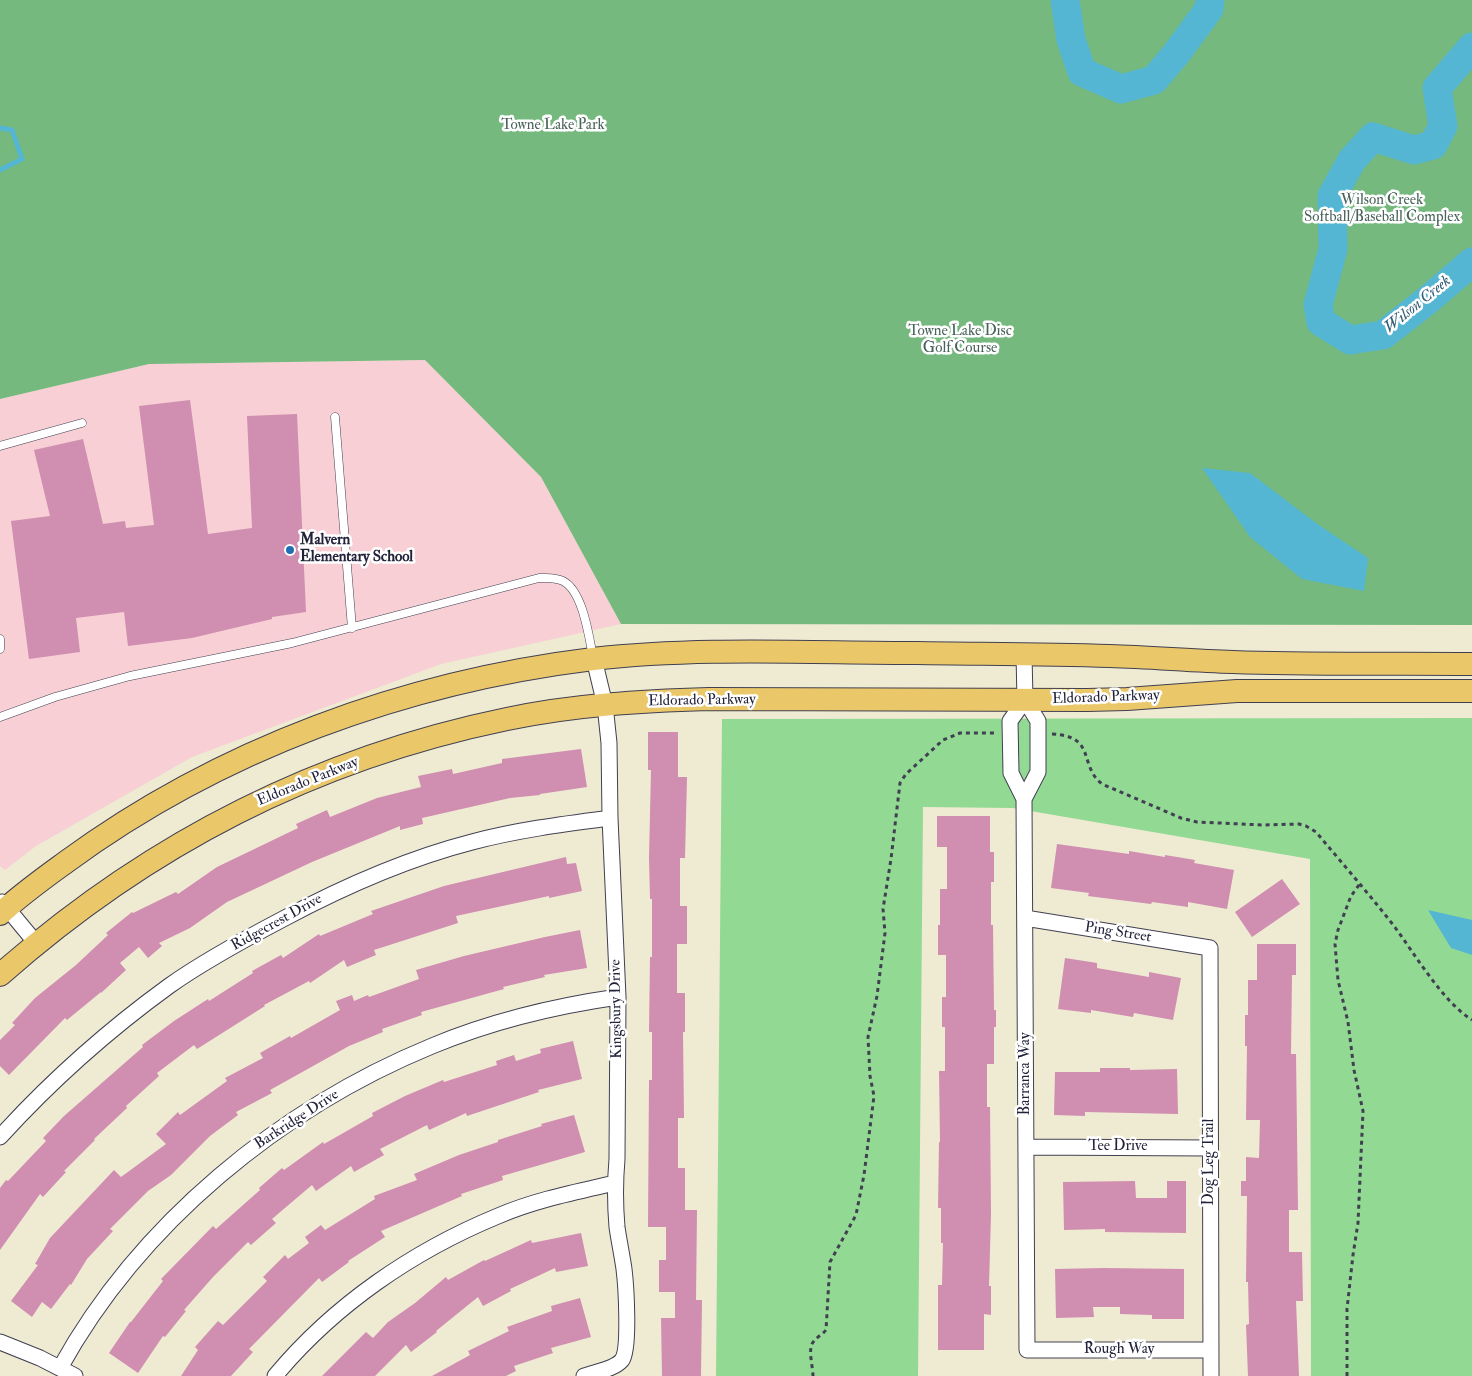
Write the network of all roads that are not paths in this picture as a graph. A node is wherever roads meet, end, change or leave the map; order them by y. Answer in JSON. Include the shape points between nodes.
{"nodes":[{"id":1,"x":335,"y":417,"type":"dead end"},
{"id":2,"x":82,"y":423,"type":"dead end"},
{"id":3,"x":0,"y":446,"type":"edge"},
{"id":4,"x":352,"y":628,"type":"junction"},
{"id":5,"x":0,"y":639,"type":"edge"},
{"id":6,"x":0,"y":649,"type":"edge"},
{"id":7,"x":1024,"y":654,"type":"junction"},
{"id":8,"x":594,"y":659,"type":"junction"},
{"id":9,"x":1472,"y":664,"type":"edge"},
{"id":10,"x":1472,"y":691,"type":"edge"},
{"id":11,"x":1025,"y":700,"type":"junction"},
{"id":12,"x":605,"y":705,"type":"junction"},
{"id":13,"x":0,"y":717,"type":"edge"},
{"id":14,"x":1024,"y":799,"type":"junction"},
{"id":15,"x":610,"y":818,"type":"junction"},
{"id":16,"x":2,"y":908,"type":"edge"},
{"id":17,"x":1025,"y":918,"type":"junction"},
{"id":18,"x":36,"y":943,"type":"junction"},
{"id":19,"x":1210,"y":948,"type":"joint"},
{"id":20,"x":0,"y":975,"type":"edge"},
{"id":21,"x":618,"y":997,"type":"junction"},
{"id":22,"x":0,"y":1138,"type":"edge"},
{"id":23,"x":1026,"y":1147,"type":"junction"},
{"id":24,"x":1210,"y":1148,"type":"junction"},
{"id":25,"x":615,"y":1183,"type":"junction"},
{"id":26,"x":0,"y":1342,"type":"edge"},
{"id":27,"x":1027,"y":1350,"type":"joint"},
{"id":28,"x":1211,"y":1350,"type":"junction"},
{"id":29,"x":60,"y":1368,"type":"junction"},
{"id":30,"x":591,"y":1375,"type":"edge"},
{"id":31,"x":75,"y":1376,"type":"edge"},
{"id":32,"x":275,"y":1376,"type":"edge"},
{"id":33,"x":1211,"y":1376,"type":"edge"}],
"edges":[{"from":1,"to":4,"type":"lane"},
{"from":2,"to":3,"type":"lane"},
{"from":4,"to":8,"type":"lane","via":[[539,578],[552,578],[563,581],[576,594]]},
{"from":4,"to":13,"type":"lane","via":[[130,676],[55,697]]},
{"from":5,"to":6,"type":"lane"},
{"from":7,"to":8,"type":"main road","via":[[721,653]]},
{"from":7,"to":9,"type":"main road","via":[[1280,663]]},
{"from":7,"to":11,"type":"street"},
{"from":8,"to":12,"type":"street","name":"Kingsbury Drive"},
{"from":8,"to":16,"type":"main road","via":[[490,676],[440,688],[344,716],[300,733],[200,779],[127,820]]},
{"from":10,"to":11,"type":"main road","name":"Eldorado Parkway","via":[[1295,690],[1127,699]]},
{"from":11,"to":12,"type":"main road","name":"Eldorado Parkway","via":[[709,699]]},
{"from":11,"to":14,"type":"street","name":"Barranca Way","via":[[1038,721],[1038,772]]},
{"from":11,"to":14,"type":"street","name":"Barranca Way","via":[[1010,720],[1011,773]]},
{"from":12,"to":15,"type":"street","name":"Kingsbury Drive"},
{"from":12,"to":18,"type":"main road","name":"Eldorado Parkway","via":[[507,719],[422,740],[283,790],[192,836],[144,865]]},
{"from":14,"to":17,"type":"street","name":"Barranca Way"},
{"from":15,"to":21,"type":"street","name":"Kingsbury Drive"},
{"from":15,"to":22,"type":"street","name":"Ridgecrest Drive","via":[[543,826],[472,842],[397,866],[325,896],[170,985],[96,1042],[32,1101]]},
{"from":16,"to":18,"type":"street"},
{"from":17,"to":19,"type":"street","name":"Ping Street"},
{"from":17,"to":23,"type":"street","name":"Barranca Way"},
{"from":18,"to":20,"type":"main road","name":"Eldorado Parkway"},
{"from":19,"to":24,"type":"street","name":"Dog Leg Trail"},
{"from":21,"to":25,"type":"street","name":"Kingsbury Drive"},
{"from":21,"to":29,"type":"street","name":"Barkridge Drive","via":[[508,1020],[433,1045],[367,1076],[299,1116],[234,1163],[180,1211],[126,1269],[79,1333]]},
{"from":23,"to":24,"type":"street","name":"Tee Drive"},
{"from":23,"to":27,"type":"street","name":"Barranca Way"},
{"from":24,"to":28,"type":"street","name":"Dog Leg Trail"},
{"from":25,"to":30,"type":"street","name":"Kingsbury Drive","via":[[627,1340],[622,1360]]},
{"from":25,"to":32,"type":"street","via":[[561,1195],[508,1212],[440,1243],[385,1276],[333,1316]]},
{"from":26,"to":29,"type":"street"},
{"from":27,"to":28,"type":"street","name":"Rough Way"},
{"from":28,"to":33,"type":"street","name":"Dog Leg Trail"},
{"from":29,"to":31,"type":"street"}]}
